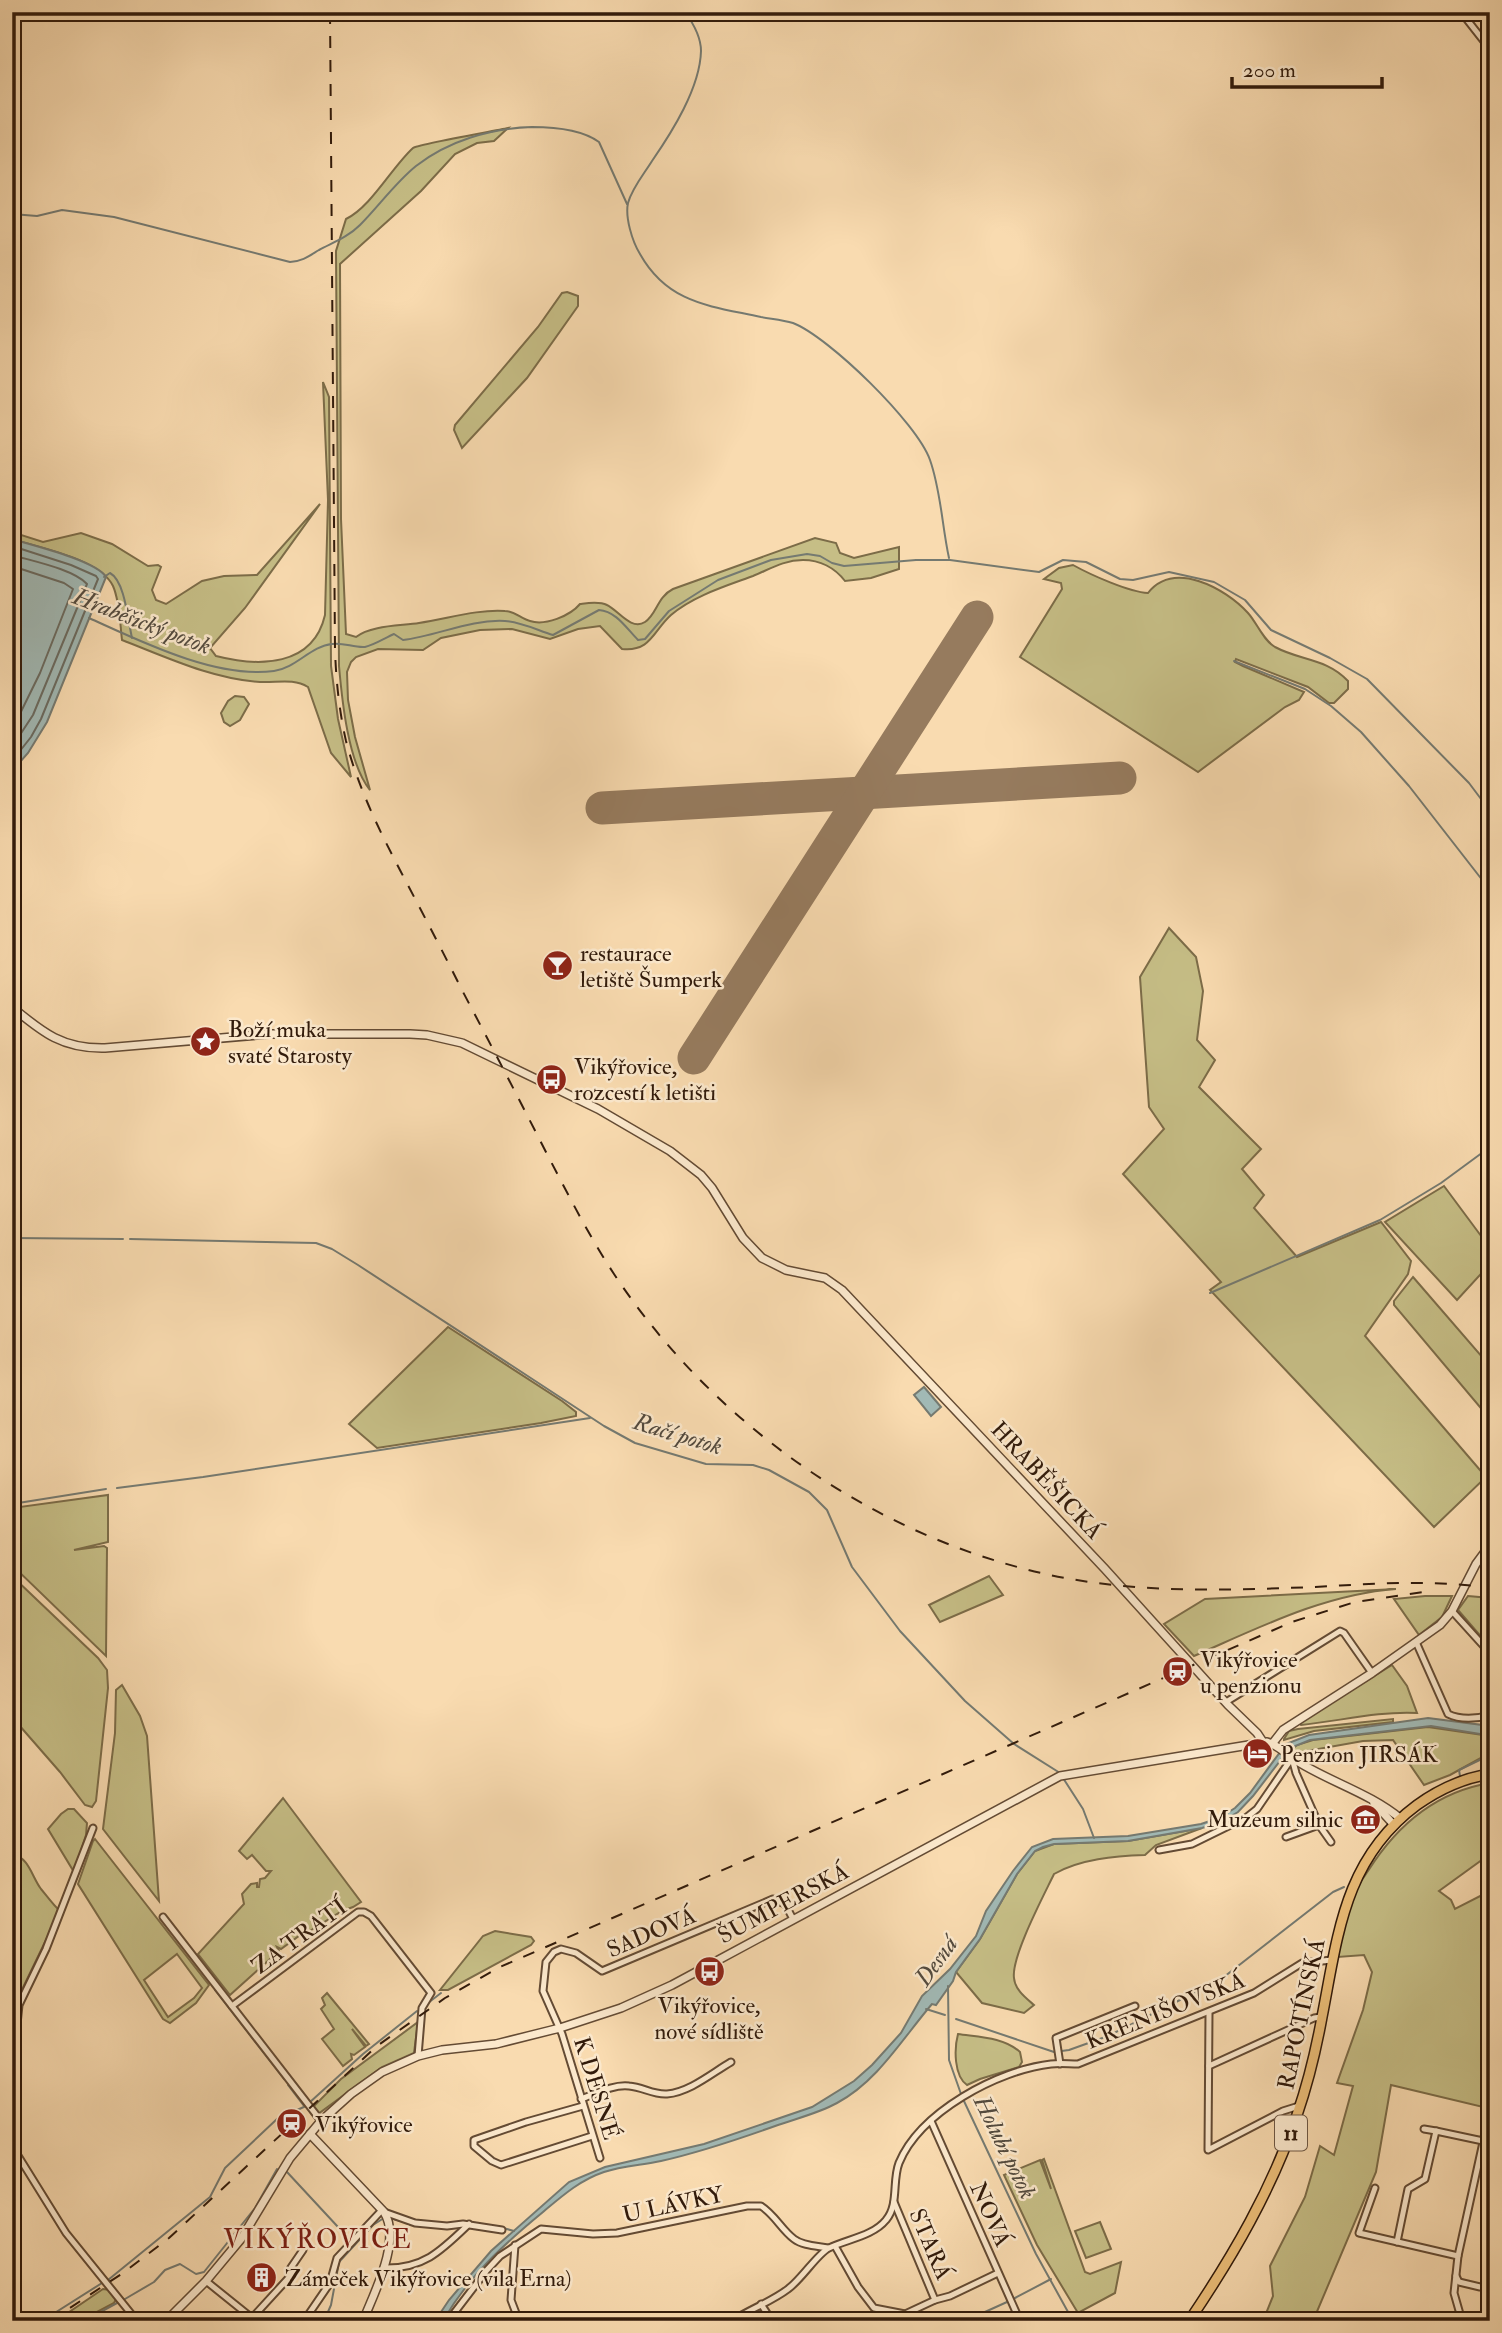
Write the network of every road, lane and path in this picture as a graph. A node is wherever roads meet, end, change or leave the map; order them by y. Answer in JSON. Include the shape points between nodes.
{"nodes":[{"id":1,"x":1461,"y":12,"type":"edge"},
{"id":2,"x":1490,"y":50,"type":"edge"},
{"id":3,"x":12,"y":1007,"type":"edge"},
{"id":4,"x":1490,"y":1545,"type":"edge"},
{"id":5,"x":1452,"y":1611,"type":"junction"},
{"id":6,"x":1416,"y":1642,"type":"junction"},
{"id":7,"x":1490,"y":1653,"type":"edge"},
{"id":8,"x":1374,"y":1671,"type":"junction"},
{"id":9,"x":1226,"y":1702,"type":"junction"},
{"id":10,"x":1490,"y":1715,"type":"edge"},
{"id":11,"x":1263,"y":1742,"type":"junction"},
{"id":12,"x":1276,"y":1746,"type":"junction"},
{"id":13,"x":1290,"y":1756,"type":"junction"},
{"id":14,"x":1490,"y":1773,"type":"edge"},
{"id":15,"x":1397,"y":1822,"type":"junction"},
{"id":16,"x":1319,"y":1825,"type":"junction"},
{"id":17,"x":93,"y":1828,"type":"dead end"},
{"id":18,"x":1286,"y":1837,"type":"dead end"},
{"id":19,"x":1331,"y":1842,"type":"dead end"},
{"id":20,"x":1159,"y":1850,"type":"dead end"},
{"id":21,"x":163,"y":1917,"type":"dead end"},
{"id":22,"x":793,"y":1919,"type":"junction"},
{"id":23,"x":1332,"y":1960,"type":"junction"},
{"id":24,"x":232,"y":2006,"type":"junction"},
{"id":25,"x":1135,"y":2006,"type":"dead end"},
{"id":26,"x":1209,"y":2013,"type":"junction"},
{"id":27,"x":1322,"y":2017,"type":"junction"},
{"id":28,"x":560,"y":2028,"type":"junction"},
{"id":29,"x":418,"y":2056,"type":"junction"},
{"id":30,"x":731,"y":2062,"type":"dead end"},
{"id":31,"x":1060,"y":2064,"type":"junction"},
{"id":32,"x":1209,"y":2066,"type":"junction"},
{"id":33,"x":12,"y":2072,"type":"edge"},
{"id":34,"x":582,"y":2102,"type":"junction"},
{"id":35,"x":1300,"y":2105,"type":"junction"},
{"id":36,"x":1489,"y":2115,"type":"edge"},
{"id":37,"x":321,"y":2121,"type":"junction"},
{"id":38,"x":931,"y":2121,"type":"junction"},
{"id":39,"x":1424,"y":2129,"type":"dead end"},
{"id":40,"x":1436,"y":2132,"type":"junction"},
{"id":41,"x":310,"y":2134,"type":"junction"},
{"id":42,"x":592,"y":2136,"type":"junction"},
{"id":43,"x":1483,"y":2141,"type":"junction"},
{"id":44,"x":12,"y":2146,"type":"edge"},
{"id":45,"x":600,"y":2158,"type":"dead end"},
{"id":46,"x":1375,"y":2188,"type":"dead end"},
{"id":47,"x":894,"y":2202,"type":"junction"},
{"id":48,"x":385,"y":2215,"type":"junction"},
{"id":49,"x":467,"y":2224,"type":"junction"},
{"id":50,"x":1370,"y":2226,"type":"dead end"},
{"id":51,"x":502,"y":2230,"type":"dead end"},
{"id":52,"x":1368,"y":2236,"type":"junction"},
{"id":53,"x":1397,"y":2242,"type":"junction"},
{"id":54,"x":515,"y":2245,"type":"junction"},
{"id":55,"x":835,"y":2246,"type":"junction"},
{"id":56,"x":828,"y":2248,"type":"junction"},
{"id":57,"x":303,"y":2250,"type":"dead end"},
{"id":58,"x":1458,"y":2256,"type":"junction"},
{"id":59,"x":384,"y":2268,"type":"junction"},
{"id":60,"x":294,"y":2272,"type":"dead end"},
{"id":61,"x":998,"y":2273,"type":"junction"},
{"id":62,"x":1456,"y":2276,"type":"junction"},
{"id":63,"x":289,"y":2278,"type":"junction"},
{"id":64,"x":206,"y":2281,"type":"junction"},
{"id":65,"x":1490,"y":2283,"type":"edge"},
{"id":66,"x":935,"y":2300,"type":"junction"},
{"id":67,"x":761,"y":2304,"type":"junction"},
{"id":68,"x":905,"y":2314,"type":"junction"},
{"id":69,"x":252,"y":2319,"type":"edge"},
{"id":70,"x":137,"y":2321,"type":"edge"},
{"id":71,"x":166,"y":2321,"type":"edge"},
{"id":72,"x":304,"y":2321,"type":"edge"},
{"id":73,"x":363,"y":2321,"type":"edge"},
{"id":74,"x":448,"y":2321,"type":"edge"},
{"id":75,"x":519,"y":2321,"type":"edge"},
{"id":76,"x":732,"y":2321,"type":"edge"},
{"id":77,"x":772,"y":2321,"type":"edge"},
{"id":78,"x":911,"y":2321,"type":"edge"},
{"id":79,"x":1020,"y":2321,"type":"edge"},
{"id":80,"x":1189,"y":2321,"type":"edge"},
{"id":81,"x":1462,"y":2321,"type":"edge"}],
"edges":[{"from":1,"to":2,"type":"street"},
{"from":3,"to":9,"type":"street","name":"HRABĚŠICKÁ","via":[[46,1034],[82,1047],[269,1034],[427,1035],[462,1043],[625,1123],[695,1169],[762,1258],[786,1270],[825,1278],[842,1290]]},
{"from":4,"to":5,"type":"street"},
{"from":5,"to":6,"type":"street"},
{"from":5,"to":7,"type":"street"},
{"from":6,"to":8,"type":"street"},
{"from":6,"to":10,"type":"street","via":[[1448,1714]]},
{"from":8,"to":9,"type":"street","via":[[1340,1632]]},
{"from":8,"to":12,"type":"street","via":[[1283,1730]]},
{"from":9,"to":11,"type":"street","name":"HRABĚŠICKÁ"},
{"from":11,"to":12,"type":"street","name":"ŠUMPERSKÁ"},
{"from":11,"to":22,"type":"street","name":"ŠUMPERSKÁ","via":[[1062,1775]]},
{"from":12,"to":13,"type":"street"},
{"from":13,"to":15,"type":"street","via":[[1390,1809]]},
{"from":13,"to":16,"type":"street"},
{"from":13,"to":20,"type":"street","via":[[1257,1809],[1247,1817],[1192,1844]]},
{"from":14,"to":15,"type":"main road","name":"RAPOTÍNSKÁ","number":"11","via":[[1429,1798]]},
{"from":15,"to":23,"type":"main road","name":"RAPOTÍNSKÁ","number":"11","via":[[1355,1881]]},
{"from":16,"to":18,"type":"street"},
{"from":16,"to":19,"type":"street"},
{"from":17,"to":33,"type":"street","via":[[19,2005]]},
{"from":21,"to":24,"type":"street"},
{"from":22,"to":28,"type":"street","name":"ŠUMPERSKÁ","via":[[644,1998]]},
{"from":22,"to":28,"type":"street","name":"SADOVÁ","via":[[785,1904],[773,1899],[602,1971],[568,1950],[554,1952],[546,1962],[543,1991]]},
{"from":23,"to":26,"type":"street","name":"KRENIŠOVSKÁ","via":[[1301,1963],[1255,1993]]},
{"from":23,"to":27,"type":"main road","name":"RAPOTÍNSKÁ","number":"11"},
{"from":24,"to":29,"type":"street","name":"ZA TRATÍ","via":[[364,1912],[431,1993],[422,2008]]},
{"from":24,"to":37,"type":"street"},
{"from":25,"to":31,"type":"street","via":[[1056,2038]]},
{"from":26,"to":31,"type":"street","name":"KRENIŠOVSKÁ","via":[[1077,2064]]},
{"from":26,"to":32,"type":"street"},
{"from":27,"to":32,"type":"street"},
{"from":27,"to":35,"type":"main road","name":"RAPOTÍNSKÁ","number":"11"},
{"from":28,"to":29,"type":"street","name":"ŠUMPERSKÁ"},
{"from":28,"to":34,"type":"street","name":"K DESNÉ"},
{"from":29,"to":37,"type":"street","name":"ŠUMPERSKÁ","via":[[382,2072]]},
{"from":30,"to":34,"type":"street","via":[[670,2094],[654,2094],[631,2085]]},
{"from":31,"to":38,"type":"street","name":"KRENIŠOVSKÁ","via":[[1011,2075],[967,2093]]},
{"from":32,"to":35,"type":"street","via":[[1208,2150]]},
{"from":34,"to":42,"type":"street","name":"K DESNÉ"},
{"from":34,"to":42,"type":"street","via":[[474,2140],[474,2146],[501,2165]]},
{"from":35,"to":80,"type":"main road","name":"RAPOTÍNSKÁ","number":"11","via":[[1259,2206]]},
{"from":36,"to":43,"type":"street"},
{"from":37,"to":41,"type":"street","name":"ŠUMPERSKÁ"},
{"from":38,"to":47,"type":"street","name":"KRENIŠOVSKÁ","via":[[905,2150],[896,2173]]},
{"from":38,"to":61,"type":"street","name":"NOVÁ"},
{"from":39,"to":40,"type":"street"},
{"from":40,"to":43,"type":"street"},
{"from":40,"to":53,"type":"street","via":[[1425,2179],[1408,2189]]},
{"from":41,"to":48,"type":"street"},
{"from":41,"to":64,"type":"street","name":"ŠUMPERSKÁ","via":[[290,2158],[241,2239]]},
{"from":42,"to":45,"type":"street","name":"K DESNÉ"},
{"from":43,"to":58,"type":"street"},
{"from":44,"to":70,"type":"street","via":[[66,2233]]},
{"from":46,"to":52,"type":"street","via":[[1358,2230]]},
{"from":47,"to":55,"type":"street","via":[[885,2221]]},
{"from":47,"to":66,"type":"street","name":"STARÁ"},
{"from":48,"to":49,"type":"street","via":[[421,2223]]},
{"from":48,"to":59,"type":"street","via":[[390,2239]]},
{"from":48,"to":72,"type":"street","via":[[337,2258],[327,2290]]},
{"from":49,"to":51,"type":"street"},
{"from":49,"to":59,"type":"street","via":[[442,2250],[422,2262],[403,2269]]},
{"from":50,"to":52,"type":"street"},
{"from":52,"to":53,"type":"street"},
{"from":53,"to":58,"type":"street"},
{"from":54,"to":56,"type":"street","name":"U LÁVKY","via":[[541,2230],[617,2233],[761,2206],[794,2239]]},
{"from":54,"to":74,"type":"street","via":[[487,2270]]},
{"from":54,"to":75,"type":"street","via":[[511,2300]]},
{"from":55,"to":56,"type":"street"},
{"from":55,"to":68,"type":"street","via":[[874,2308]]},
{"from":56,"to":67,"type":"street","via":[[787,2290]]},
{"from":57,"to":63,"type":"street"},
{"from":58,"to":62,"type":"street"},
{"from":59,"to":73,"type":"street"},
{"from":60,"to":63,"type":"street"},
{"from":61,"to":66,"type":"street","name":"STARÁ"},
{"from":61,"to":79,"type":"street","name":"NOVÁ"},
{"from":62,"to":65,"type":"street","via":[[1459,2282],[1480,2287]]},
{"from":62,"to":81,"type":"street","via":[[1454,2293]]},
{"from":63,"to":69,"type":"street"},
{"from":64,"to":69,"type":"street"},
{"from":64,"to":71,"type":"street","name":"ŠUMPERSKÁ"},
{"from":66,"to":68,"type":"street","name":"STARÁ"},
{"from":67,"to":76,"type":"street"},
{"from":67,"to":77,"type":"street"},
{"from":68,"to":78,"type":"street"}]}
